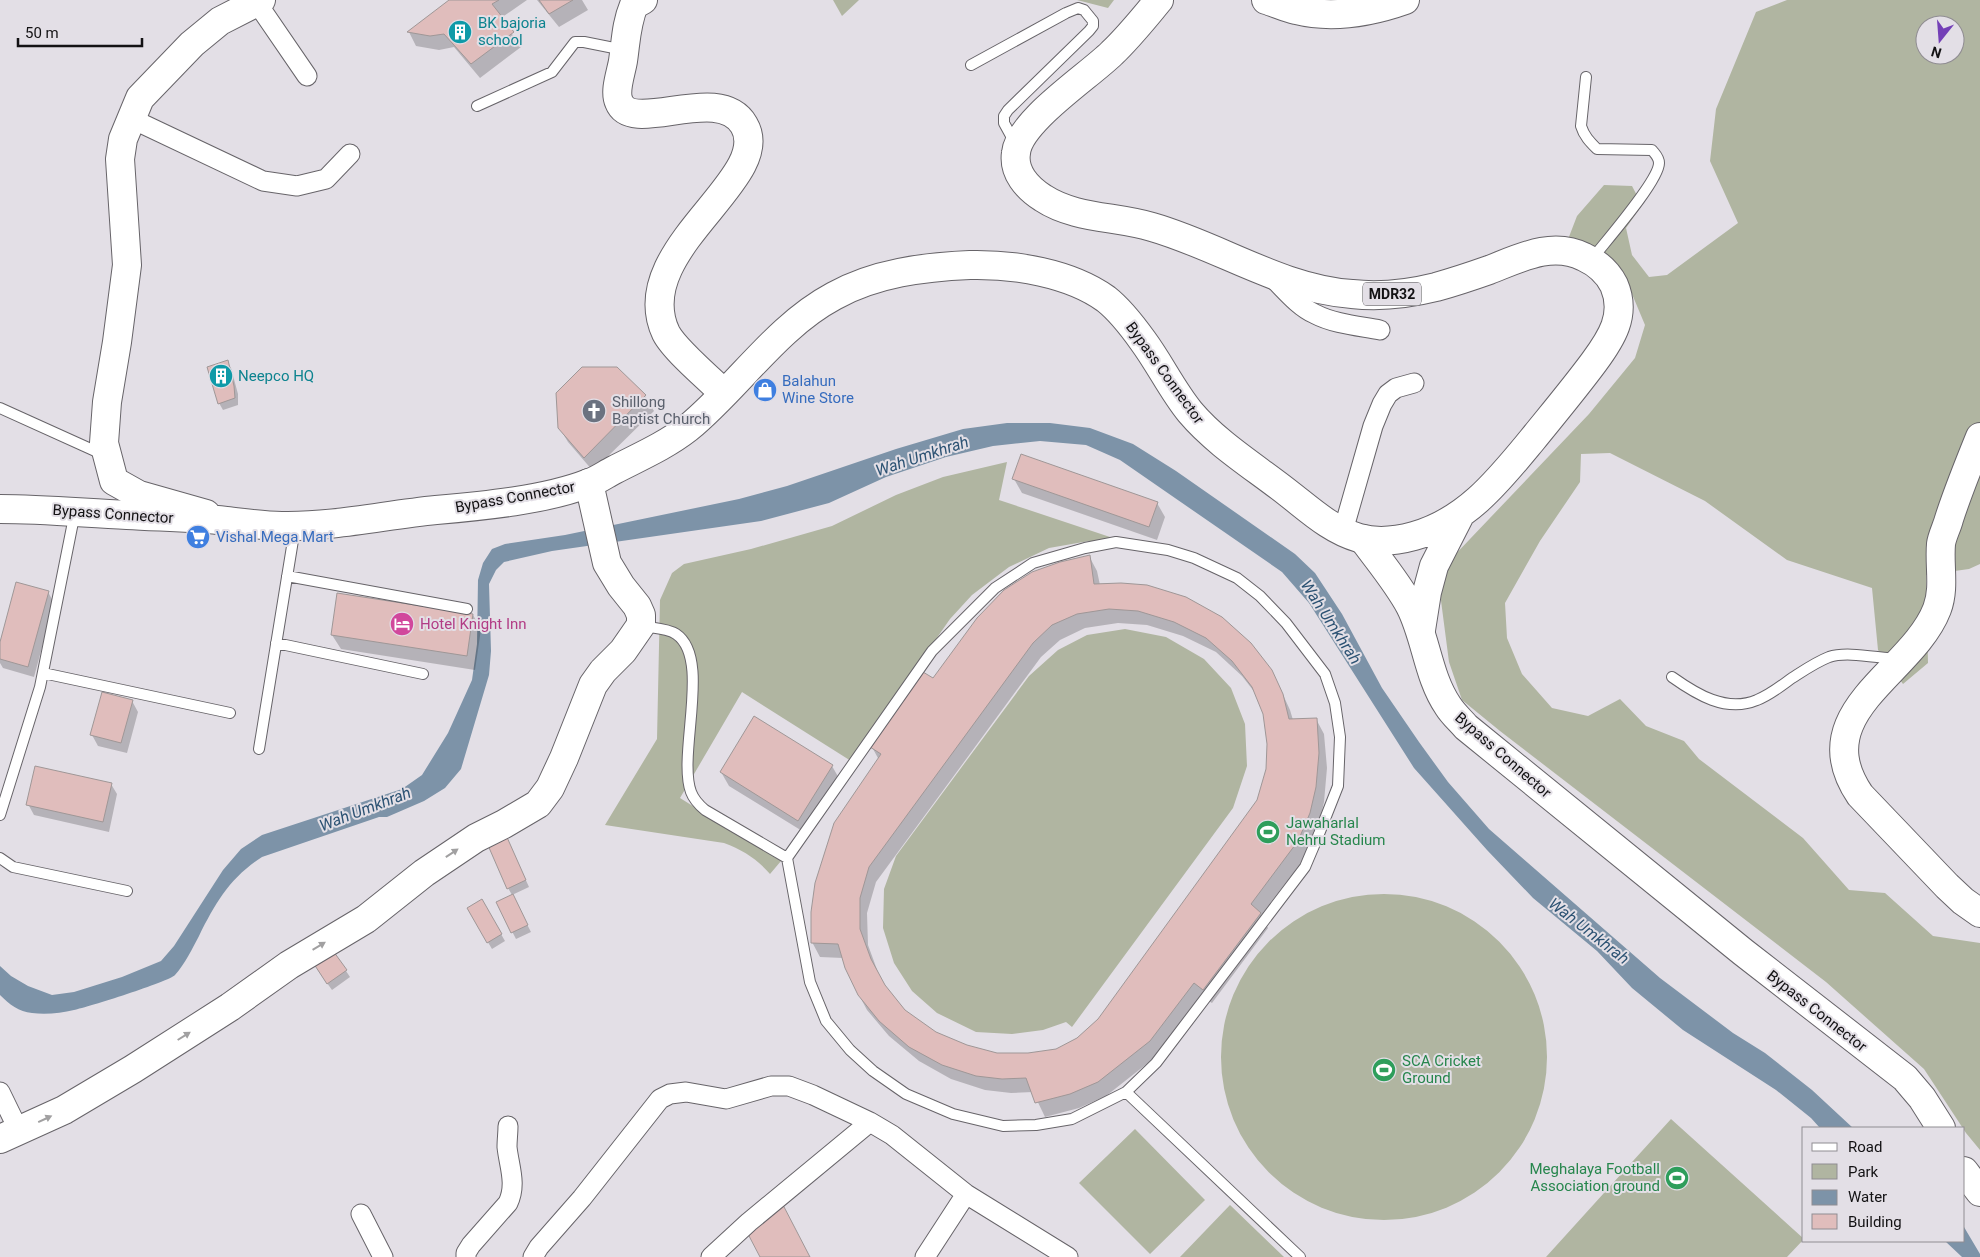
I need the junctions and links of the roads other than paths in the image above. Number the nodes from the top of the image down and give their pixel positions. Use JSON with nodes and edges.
{"nodes":[{"id":1,"x":643,"y":0,"type":"edge"},
{"id":2,"x":1159,"y":0,"type":"edge"},
{"id":3,"x":1266,"y":0,"type":"edge"},
{"id":4,"x":1405,"y":0,"type":"edge"},
{"id":5,"x":259,"y":1,"type":"edge"},
{"id":6,"x":625,"y":50,"type":"junction"},
{"id":7,"x":971,"y":65,"type":"dead end"},
{"id":8,"x":307,"y":76,"type":"dead end"},
{"id":9,"x":1586,"y":77,"type":"dead end"},
{"id":10,"x":477,"y":106,"type":"dead end"},
{"id":11,"x":130,"y":118,"type":"junction"},
{"id":12,"x":1016,"y":146,"type":"junction"},
{"id":13,"x":350,"y":154,"type":"dead end"},
{"id":14,"x":1591,"y":260,"type":"junction"},
{"id":15,"x":1267,"y":272,"type":"junction"},
{"id":16,"x":1380,"y":330,"type":"dead end"},
{"id":17,"x":1414,"y":383,"type":"dead end"},
{"id":18,"x":724,"y":393,"type":"junction"},
{"id":19,"x":0,"y":408,"type":"edge"},
{"id":20,"x":1980,"y":437,"type":"edge"},
{"id":21,"x":107,"y":456,"type":"junction"},
{"id":22,"x":589,"y":483,"type":"junction"},
{"id":23,"x":0,"y":509,"type":"edge"},
{"id":24,"x":75,"y":511,"type":"junction"},
{"id":25,"x":1458,"y":517,"type":"junction"},
{"id":26,"x":226,"y":521,"type":"junction"},
{"id":27,"x":295,"y":526,"type":"junction"},
{"id":28,"x":1353,"y":535,"type":"junction"},
{"id":29,"x":287,"y":576,"type":"junction"},
{"id":30,"x":467,"y":609,"type":"dead end"},
{"id":31,"x":641,"y":625,"type":"junction"},
{"id":32,"x":1421,"y":630,"type":"junction"},
{"id":33,"x":276,"y":643,"type":"junction"},
{"id":34,"x":1900,"y":660,"type":"junction"},
{"id":35,"x":43,"y":674,"type":"junction"},
{"id":36,"x":424,"y":674,"type":"dead end"},
{"id":37,"x":1672,"y":677,"type":"dead end"},
{"id":38,"x":230,"y":713,"type":"dead end"},
{"id":39,"x":259,"y":749,"type":"dead end"},
{"id":40,"x":0,"y":814,"type":"edge"},
{"id":41,"x":0,"y":858,"type":"edge"},
{"id":42,"x":787,"y":858,"type":"junction"},
{"id":43,"x":127,"y":891,"type":"dead end"},
{"id":44,"x":1980,"y":913,"type":"edge"},
{"id":45,"x":0,"y":1092,"type":"edge"},
{"id":46,"x":1126,"y":1092,"type":"junction"},
{"id":47,"x":870,"y":1122,"type":"junction"},
{"id":48,"x":508,"y":1126,"type":"dead end"},
{"id":49,"x":1940,"y":1127,"type":"edge"},
{"id":50,"x":9,"y":1135,"type":"edge"},
{"id":51,"x":1965,"y":1172,"type":"edge"},
{"id":52,"x":1980,"y":1192,"type":"edge"},
{"id":53,"x":966,"y":1194,"type":"junction"},
{"id":54,"x":361,"y":1214,"type":"dead end"},
{"id":55,"x":382,"y":1257,"type":"edge"},
{"id":56,"x":466,"y":1257,"type":"edge"},
{"id":57,"x":533,"y":1257,"type":"edge"},
{"id":58,"x":711,"y":1257,"type":"edge"},
{"id":59,"x":925,"y":1257,"type":"edge"},
{"id":60,"x":1068,"y":1257,"type":"edge"},
{"id":61,"x":1300,"y":1257,"type":"edge"}],
"edges":[{"from":1,"to":6,"type":"street"},
{"from":2,"to":12,"type":"street"},
{"from":3,"to":4,"type":"street"},
{"from":5,"to":8,"type":"street"},
{"from":5,"to":11,"type":"street"},
{"from":6,"to":10,"type":"lane"},
{"from":6,"to":18,"type":"street"},
{"from":7,"to":12,"type":"lane"},
{"from":9,"to":14,"type":"lane"},
{"from":11,"to":13,"type":"street"},
{"from":11,"to":21,"type":"street"},
{"from":12,"to":15,"type":"street","number":"MDR32"},
{"from":14,"to":15,"type":"street","number":"MDR32"},
{"from":14,"to":25,"type":"street","number":"MDR32"},
{"from":15,"to":16,"type":"street"},
{"from":17,"to":28,"type":"street"},
{"from":18,"to":22,"type":"street","name":"Bypass Connector","number":"MDR32"},
{"from":18,"to":28,"type":"street","name":"Bypass Connector","number":"MDR32"},
{"from":19,"to":21,"type":"lane"},
{"from":20,"to":34,"type":"street"},
{"from":21,"to":26,"type":"street"},
{"from":22,"to":27,"type":"street","name":"Bypass Connector","number":"MDR32"},
{"from":22,"to":31,"type":"street"},
{"from":23,"to":24,"type":"street","name":"Bypass Connector","number":"MDR32"},
{"from":24,"to":26,"type":"street","name":"Bypass Connector","number":"MDR32"},
{"from":24,"to":35,"type":"lane"},
{"from":25,"to":28,"type":"street","number":"MDR32"},
{"from":25,"to":32,"type":"street"},
{"from":26,"to":27,"type":"street","name":"Bypass Connector","number":"MDR32"},
{"from":27,"to":29,"type":"lane"},
{"from":28,"to":32,"type":"street","name":"Bypass Connector"},
{"from":29,"to":30,"type":"lane"},
{"from":29,"to":33,"type":"lane"},
{"from":31,"to":42,"type":"lane"},
{"from":50,"to":31,"type":"street","one_way":true},
{"from":32,"to":49,"type":"street","name":"Bypass Connector"},
{"from":33,"to":36,"type":"lane"},
{"from":33,"to":39,"type":"lane"},
{"from":34,"to":37,"type":"lane"},
{"from":34,"to":44,"type":"street"},
{"from":35,"to":38,"type":"lane"},
{"from":35,"to":40,"type":"lane"},
{"from":41,"to":43,"type":"lane"},
{"from":42,"to":46,"type":"lane"},
{"from":42,"to":46,"type":"lane"},
{"from":45,"to":50,"type":"street"},
{"from":46,"to":61,"type":"lane"},
{"from":47,"to":53,"type":"street"},
{"from":47,"to":57,"type":"street"},
{"from":47,"to":58,"type":"street"},
{"from":48,"to":56,"type":"street"},
{"from":51,"to":52,"type":"street"},
{"from":53,"to":59,"type":"street"},
{"from":53,"to":60,"type":"street"},
{"from":54,"to":55,"type":"street"}]}
